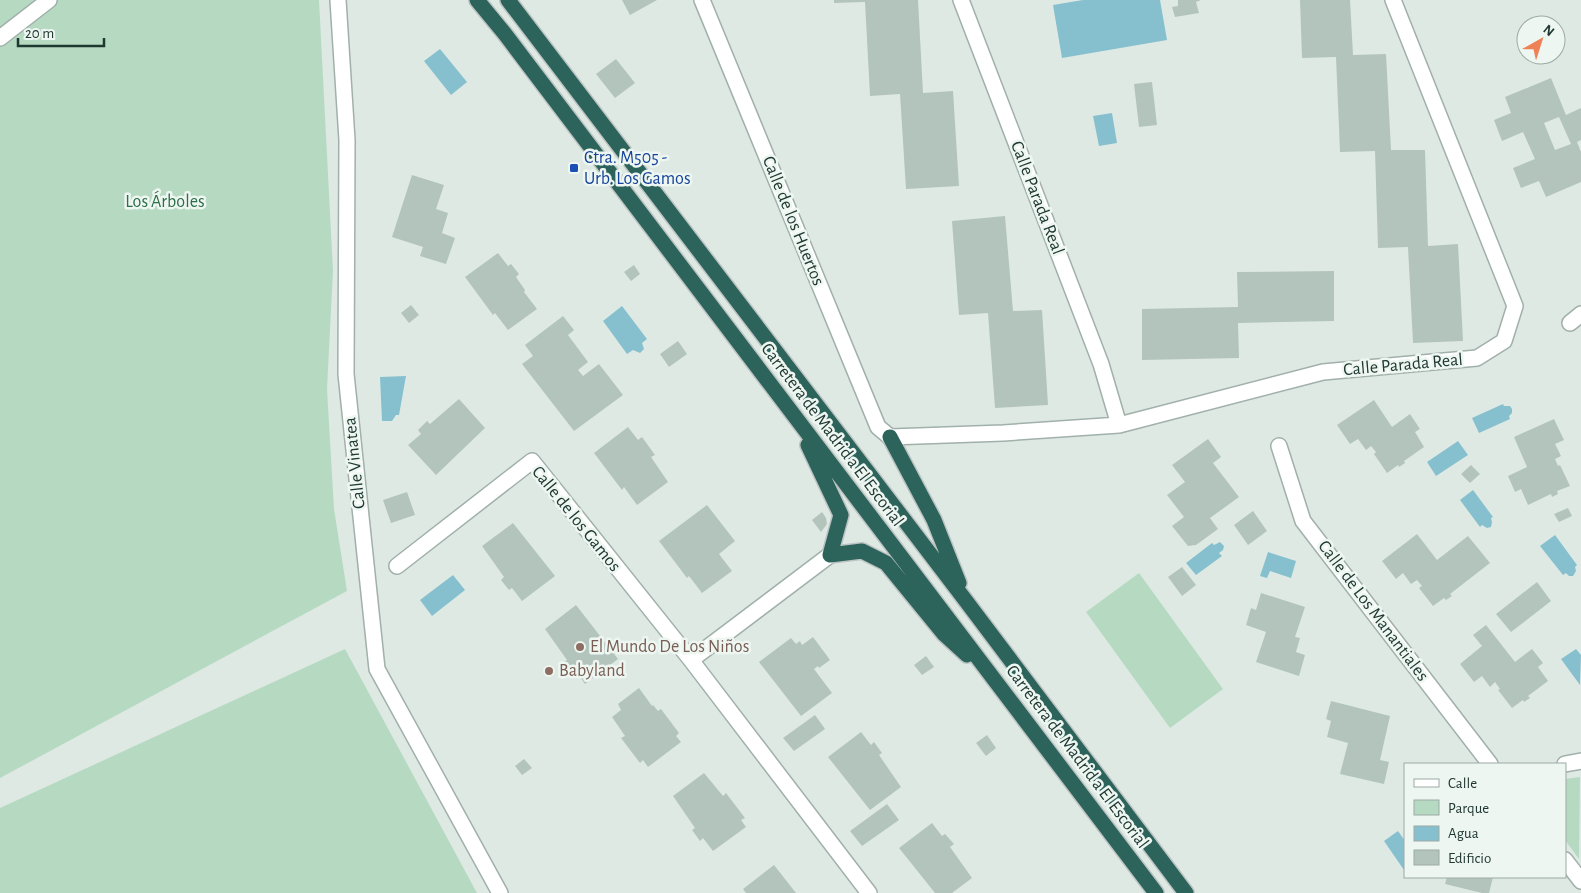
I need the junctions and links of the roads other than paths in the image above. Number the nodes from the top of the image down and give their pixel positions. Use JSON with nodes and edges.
{"nodes":[{"id":1,"x":49,"y":0,"type":"edge"},
{"id":2,"x":338,"y":0,"type":"edge"},
{"id":3,"x":468,"y":0,"type":"edge"},
{"id":4,"x":478,"y":0,"type":"edge"},
{"id":5,"x":508,"y":0,"type":"edge"},
{"id":6,"x":702,"y":0,"type":"edge"},
{"id":7,"x":961,"y":0,"type":"edge"},
{"id":8,"x":1393,"y":0,"type":"edge"},
{"id":9,"x":505,"y":34,"type":"junction"},
{"id":10,"x":0,"y":38,"type":"edge"},
{"id":11,"x":794,"y":416,"type":"junction"},
{"id":12,"x":1119,"y":425,"type":"junction"},
{"id":13,"x":890,"y":437,"type":"junction"},
{"id":14,"x":1280,"y":446,"type":"dead end"},
{"id":15,"x":830,"y":554,"type":"junction"},
{"id":16,"x":396,"y":566,"type":"dead end"},
{"id":17,"x":966,"y":601,"type":"junction"},
{"id":18,"x":691,"y":660,"type":"junction"},
{"id":19,"x":997,"y":683,"type":"junction"},
{"id":20,"x":1581,"y":760,"type":"edge"},
{"id":21,"x":1489,"y":763,"type":"edge"},
{"id":22,"x":1566,"y":764,"type":"edge"},
{"id":23,"x":1566,"y":861,"type":"edge"},
{"id":24,"x":1581,"y":881,"type":"edge"},
{"id":25,"x":500,"y":893,"type":"edge"},
{"id":26,"x":869,"y":893,"type":"edge"},
{"id":27,"x":1156,"y":893,"type":"edge"},
{"id":28,"x":1186,"y":893,"type":"edge"}],
"edges":[{"from":1,"to":10,"type":"street"},
{"from":2,"to":25,"type":"street","name":"Calle Vinatea"},
{"from":3,"to":9,"type":"street"},
{"from":4,"to":9,"type":"highway","name":"Carretera de Madrid a El Escorial"},
{"from":5,"to":17,"type":"highway","name":"Carretera de Madrid a El Escorial"},
{"from":6,"to":13,"type":"street","name":"Calle de los Huertos"},
{"from":7,"to":12,"type":"street","name":"Calle Parada Real"},
{"from":8,"to":12,"type":"street","name":"Calle Parada Real"},
{"from":9,"to":11,"type":"highway","name":"Carretera de Madrid a El Escorial"},
{"from":11,"to":15,"type":"highway"},
{"from":11,"to":19,"type":"highway","name":"Carretera de Madrid a El Escorial"},
{"from":12,"to":13,"type":"street","name":"Calle Parada Real"},
{"from":13,"to":17,"type":"highway"},
{"from":14,"to":21,"type":"street","name":"Calle de Los Manantiales"},
{"from":15,"to":18,"type":"street"},
{"from":15,"to":19,"type":"highway"},
{"from":16,"to":18,"type":"street","name":"Calle de los Gamos"},
{"from":17,"to":28,"type":"highway","name":"Carretera de Madrid a El Escorial"},
{"from":18,"to":26,"type":"street","name":"Calle de los Gamos"},
{"from":19,"to":27,"type":"highway","name":"Carretera de Madrid a El Escorial"},
{"from":20,"to":22,"type":"street"},
{"from":23,"to":24,"type":"street"}]}
